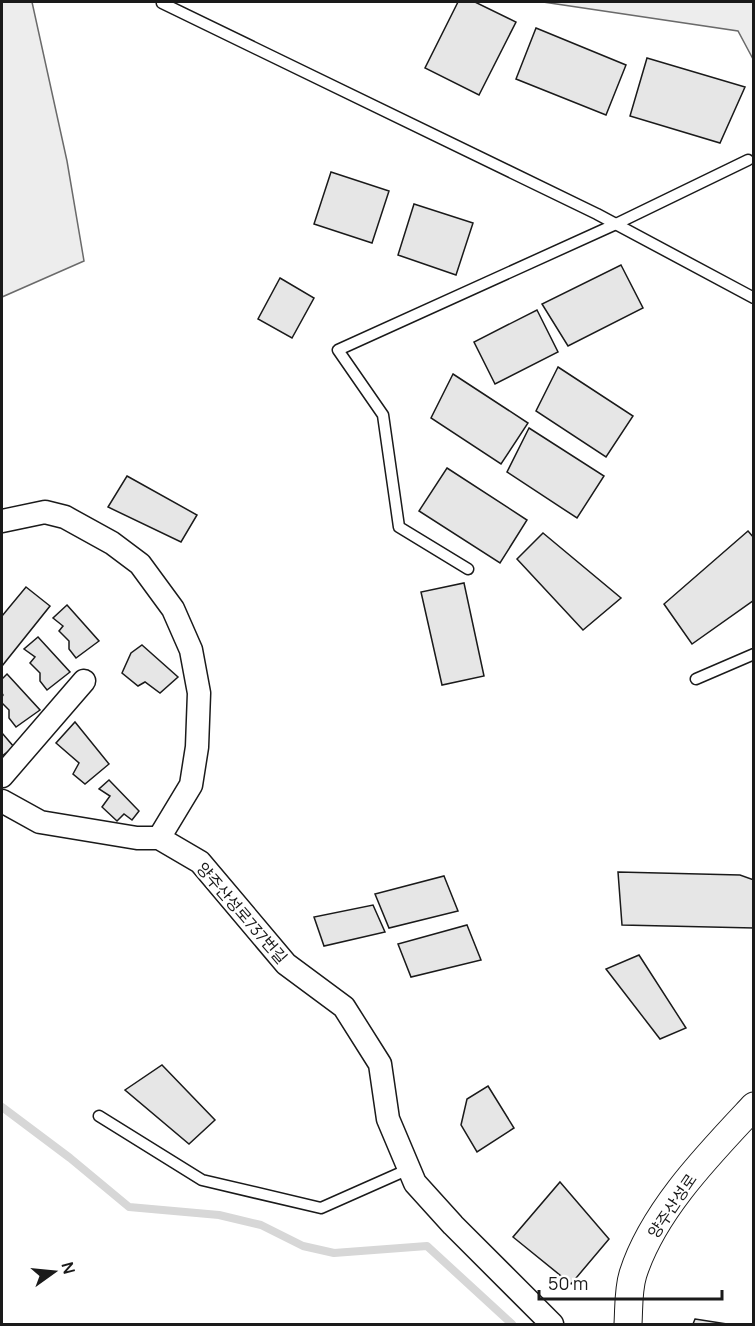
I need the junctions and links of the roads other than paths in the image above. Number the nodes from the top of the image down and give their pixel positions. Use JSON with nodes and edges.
{"nodes":[{"id":1,"x":162,"y":3,"type":"dead end"},
{"id":2,"x":748,"y":160,"type":"dead end"},
{"id":3,"x":616,"y":224,"type":"junction"},
{"id":4,"x":753,"y":298,"type":"edge"},
{"id":5,"x":2,"y":521,"type":"edge"},
{"id":6,"x":468,"y":568,"type":"dead end"},
{"id":7,"x":753,"y":654,"type":"edge"},
{"id":8,"x":696,"y":679,"type":"dead end"},
{"id":9,"x":84,"y":681,"type":"dead end"},
{"id":10,"x":2,"y":776,"type":"edge"},
{"id":11,"x":2,"y":801,"type":"edge"},
{"id":12,"x":159,"y":838,"type":"junction"},
{"id":13,"x":753,"y":1106,"type":"edge"},
{"id":14,"x":99,"y":1116,"type":"dead end"},
{"id":15,"x":410,"y":1169,"type":"junction"},
{"id":16,"x":552,"y":1324,"type":"edge"},
{"id":17,"x":628,"y":1324,"type":"edge"}],
"edges":[{"from":1,"to":3,"type":"lane"},
{"from":2,"to":3,"type":"lane"},
{"from":3,"to":4,"type":"lane"},
{"from":3,"to":6,"type":"lane"},
{"from":5,"to":12,"type":"street"},
{"from":7,"to":8,"type":"lane"},
{"from":9,"to":10,"type":"street"},
{"from":11,"to":12,"type":"street","name":"양주산성로737번길"},
{"from":12,"to":15,"type":"street","name":"양주산성로737번길"},
{"from":13,"to":17,"type":"street","name":"양주산성로"},
{"from":14,"to":15,"type":"lane"},
{"from":15,"to":16,"type":"street","name":"양주산성로737번길"}]}
